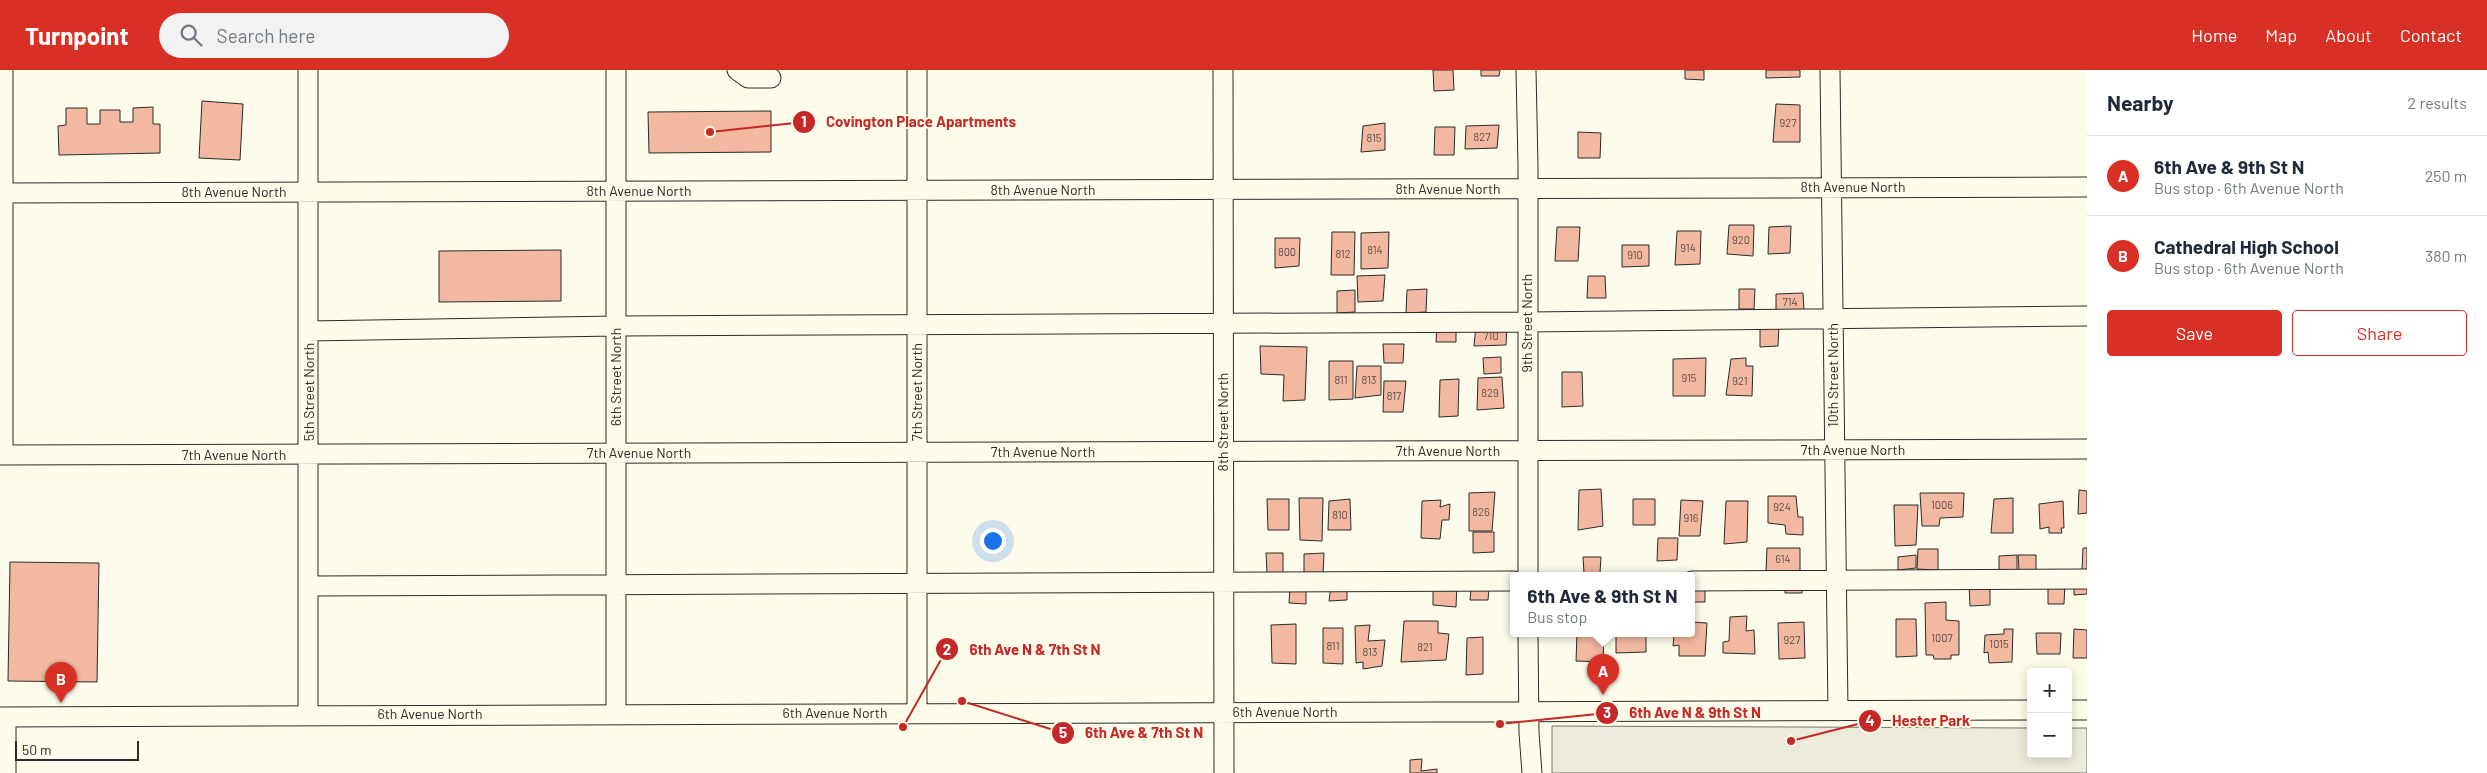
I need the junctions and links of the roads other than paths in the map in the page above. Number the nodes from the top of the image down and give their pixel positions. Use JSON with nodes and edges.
{"nodes":[{"id":1,"x":2,"y":70,"type":"edge"},
{"id":2,"x":308,"y":70,"type":"edge"},
{"id":3,"x":616,"y":70,"type":"edge"},
{"id":4,"x":738,"y":70,"type":"edge"},
{"id":5,"x":917,"y":70,"type":"edge"},
{"id":6,"x":1223,"y":70,"type":"edge"},
{"id":7,"x":1526,"y":70,"type":"edge"},
{"id":8,"x":1830,"y":70,"type":"edge"},
{"id":9,"x":771,"y":78,"type":"dead end"},
{"id":10,"x":2087,"y":187,"type":"edge"},
{"id":11,"x":1528,"y":188,"type":"junction"},
{"id":12,"x":1832,"y":188,"type":"junction"},
{"id":13,"x":1223,"y":189,"type":"junction"},
{"id":14,"x":917,"y":190,"type":"junction"},
{"id":15,"x":616,"y":191,"type":"junction"},
{"id":16,"x":309,"y":192,"type":"junction"},
{"id":17,"x":2,"y":193,"type":"edge"},
{"id":18,"x":2087,"y":316,"type":"edge"},
{"id":19,"x":1833,"y":317,"type":"junction"},
{"id":20,"x":1223,"y":322,"type":"junction"},
{"id":21,"x":1527,"y":322,"type":"junction"},
{"id":22,"x":616,"y":326,"type":"junction"},
{"id":23,"x":917,"y":326,"type":"junction"},
{"id":24,"x":308,"y":331,"type":"junction"},
{"id":25,"x":1834,"y":450,"type":"junction"},
{"id":26,"x":2087,"y":450,"type":"edge"},
{"id":27,"x":1527,"y":451,"type":"junction"},
{"id":28,"x":1224,"y":452,"type":"junction"},
{"id":29,"x":917,"y":453,"type":"junction"},
{"id":30,"x":308,"y":454,"type":"junction"},
{"id":31,"x":616,"y":454,"type":"junction"},
{"id":32,"x":2,"y":455,"type":"edge"},
{"id":33,"x":1528,"y":572,"type":"edge"},
{"id":34,"x":2087,"y":579,"type":"edge"},
{"id":35,"x":1836,"y":580,"type":"junction"},
{"id":36,"x":1695,"y":581,"type":"edge"},
{"id":37,"x":1510,"y":582,"type":"edge"},
{"id":38,"x":1223,"y":583,"type":"junction"},
{"id":39,"x":616,"y":584,"type":"junction"},
{"id":40,"x":917,"y":585,"type":"junction"},
{"id":41,"x":309,"y":586,"type":"junction"},
{"id":42,"x":1528,"y":637,"type":"edge"},
{"id":43,"x":2027,"y":710,"type":"edge"},
{"id":44,"x":2072,"y":710,"type":"edge"},
{"id":45,"x":2087,"y":710,"type":"edge"},
{"id":46,"x":1529,"y":711,"type":"junction"},
{"id":47,"x":1838,"y":711,"type":"junction"},
{"id":48,"x":1223,"y":712,"type":"junction"},
{"id":49,"x":917,"y":713,"type":"junction"},
{"id":50,"x":616,"y":714,"type":"junction"},
{"id":51,"x":308,"y":715,"type":"junction"},
{"id":52,"x":3,"y":717,"type":"edge"},
{"id":53,"x":6,"y":773,"type":"edge"},
{"id":54,"x":1224,"y":773,"type":"edge"},
{"id":55,"x":1532,"y":773,"type":"edge"}],
"edges":[{"from":1,"to":17,"type":"street"},
{"from":2,"to":16,"type":"street","name":"5th Street North"},
{"from":3,"to":15,"type":"street","name":"6th Street North"},
{"from":4,"to":9,"type":"street"},
{"from":5,"to":14,"type":"street","name":"7th Street North"},
{"from":6,"to":13,"type":"street","name":"8th Street North"},
{"from":7,"to":11,"type":"street","name":"9th Street North"},
{"from":8,"to":12,"type":"street","name":"10th Street North"},
{"from":10,"to":12,"type":"street","name":"8th Avenue North"},
{"from":11,"to":12,"type":"street","name":"8th Avenue North"},
{"from":11,"to":13,"type":"street","name":"8th Avenue North"},
{"from":11,"to":21,"type":"street","name":"9th Street North"},
{"from":12,"to":19,"type":"street","name":"10th Street North"},
{"from":13,"to":14,"type":"street","name":"8th Avenue North"},
{"from":13,"to":20,"type":"street","name":"8th Street North"},
{"from":14,"to":15,"type":"street","name":"8th Avenue North"},
{"from":14,"to":23,"type":"street","name":"7th Street North"},
{"from":15,"to":16,"type":"street","name":"8th Avenue North"},
{"from":15,"to":22,"type":"street","name":"6th Street North"},
{"from":16,"to":17,"type":"street","name":"8th Avenue North"},
{"from":16,"to":24,"type":"street","name":"5th Street North"},
{"from":17,"to":32,"type":"street"},
{"from":18,"to":19,"type":"street"},
{"from":19,"to":21,"type":"street"},
{"from":19,"to":25,"type":"street","name":"10th Street North"},
{"from":20,"to":21,"type":"street"},
{"from":20,"to":23,"type":"street"},
{"from":20,"to":28,"type":"street","name":"8th Street North"},
{"from":21,"to":27,"type":"street","name":"9th Street North"},
{"from":22,"to":23,"type":"street"},
{"from":22,"to":24,"type":"street"},
{"from":22,"to":31,"type":"street","name":"6th Street North"},
{"from":23,"to":29,"type":"street","name":"7th Street North"},
{"from":24,"to":30,"type":"street","name":"5th Street North"},
{"from":25,"to":26,"type":"street","name":"7th Avenue North"},
{"from":25,"to":27,"type":"street","name":"7th Avenue North"},
{"from":25,"to":35,"type":"street","name":"10th Street North"},
{"from":27,"to":28,"type":"street","name":"7th Avenue North"},
{"from":27,"to":33,"type":"street","name":"9th Street North"},
{"from":28,"to":29,"type":"street","name":"7th Avenue North"},
{"from":28,"to":38,"type":"street","name":"8th Street North"},
{"from":29,"to":31,"type":"street","name":"7th Avenue North"},
{"from":29,"to":40,"type":"street","name":"7th Street North"},
{"from":30,"to":31,"type":"street","name":"7th Avenue North"},
{"from":30,"to":32,"type":"street","name":"7th Avenue North"},
{"from":30,"to":41,"type":"street","name":"5th Street North"},
{"from":31,"to":39,"type":"street","name":"6th Street North"},
{"from":34,"to":35,"type":"street"},
{"from":35,"to":36,"type":"street"},
{"from":35,"to":47,"type":"street","name":"10th Street North"},
{"from":37,"to":38,"type":"street"},
{"from":38,"to":40,"type":"street"},
{"from":38,"to":48,"type":"street","name":"8th Street North"},
{"from":39,"to":40,"type":"street"},
{"from":39,"to":41,"type":"street"},
{"from":39,"to":50,"type":"street","name":"6th Street North"},
{"from":40,"to":49,"type":"street","name":"7th Street North"},
{"from":41,"to":51,"type":"street","name":"5th Street North"},
{"from":42,"to":46,"type":"street"},
{"from":43,"to":47,"type":"street","name":"6th Avenue North"},
{"from":44,"to":45,"type":"street"},
{"from":46,"to":47,"type":"street","name":"6th Avenue North"},
{"from":46,"to":48,"type":"street","name":"6th Avenue North"},
{"from":46,"to":55,"type":"street"},
{"from":48,"to":49,"type":"street","name":"6th Avenue North"},
{"from":48,"to":54,"type":"street","name":"8th Street North"},
{"from":49,"to":50,"type":"street","name":"6th Avenue North"},
{"from":50,"to":51,"type":"street","name":"6th Avenue North"},
{"from":51,"to":52,"type":"street","name":"6th Avenue North"},
{"from":52,"to":53,"type":"street"}]}
